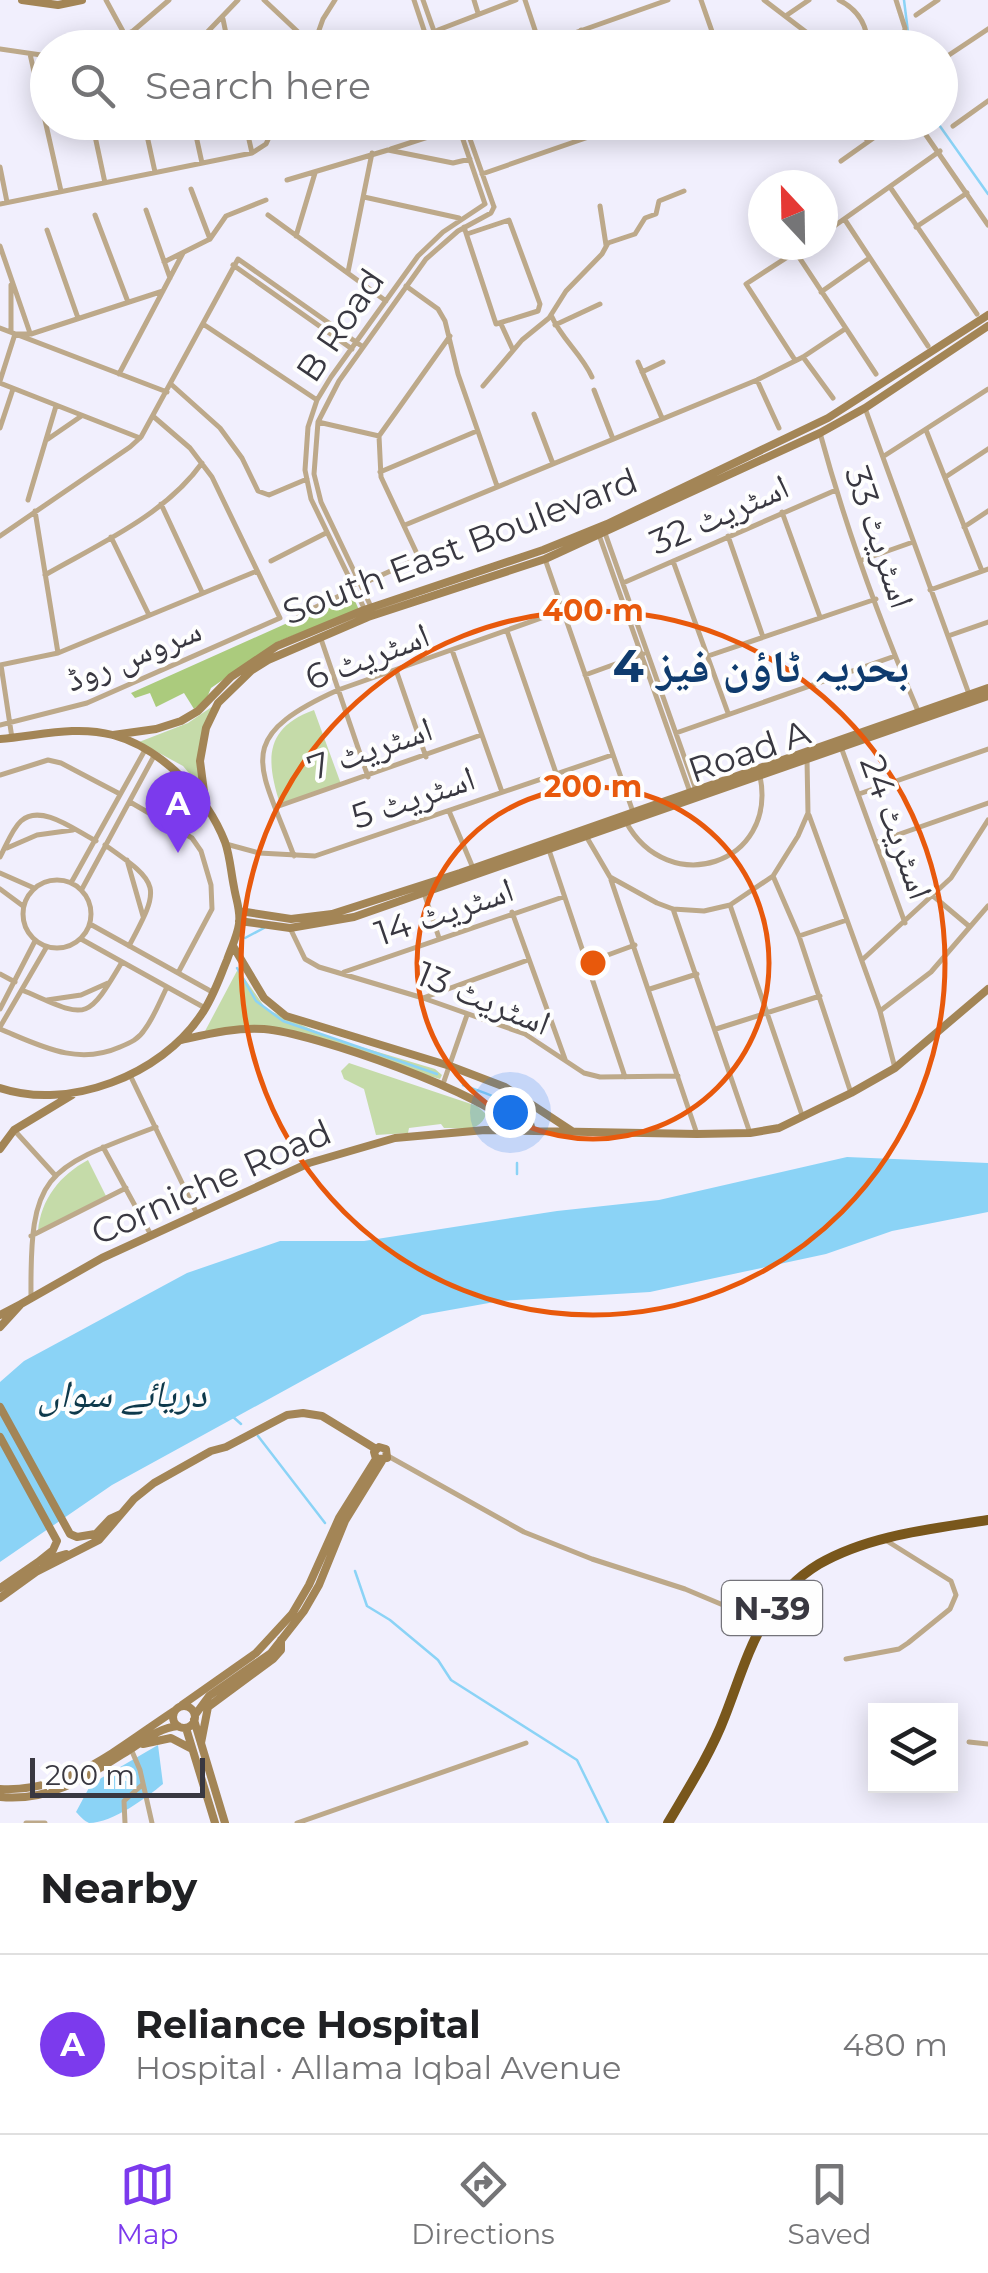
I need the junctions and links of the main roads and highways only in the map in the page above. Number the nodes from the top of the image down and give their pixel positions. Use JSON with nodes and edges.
{"nodes":[{"id":1,"x":988,"y":1520,"type":"edge"},
{"id":2,"x":668,"y":1823,"type":"edge"}],
"edges":[{"from":1,"to":2,"type":"highway","number":"N-39"}]}
